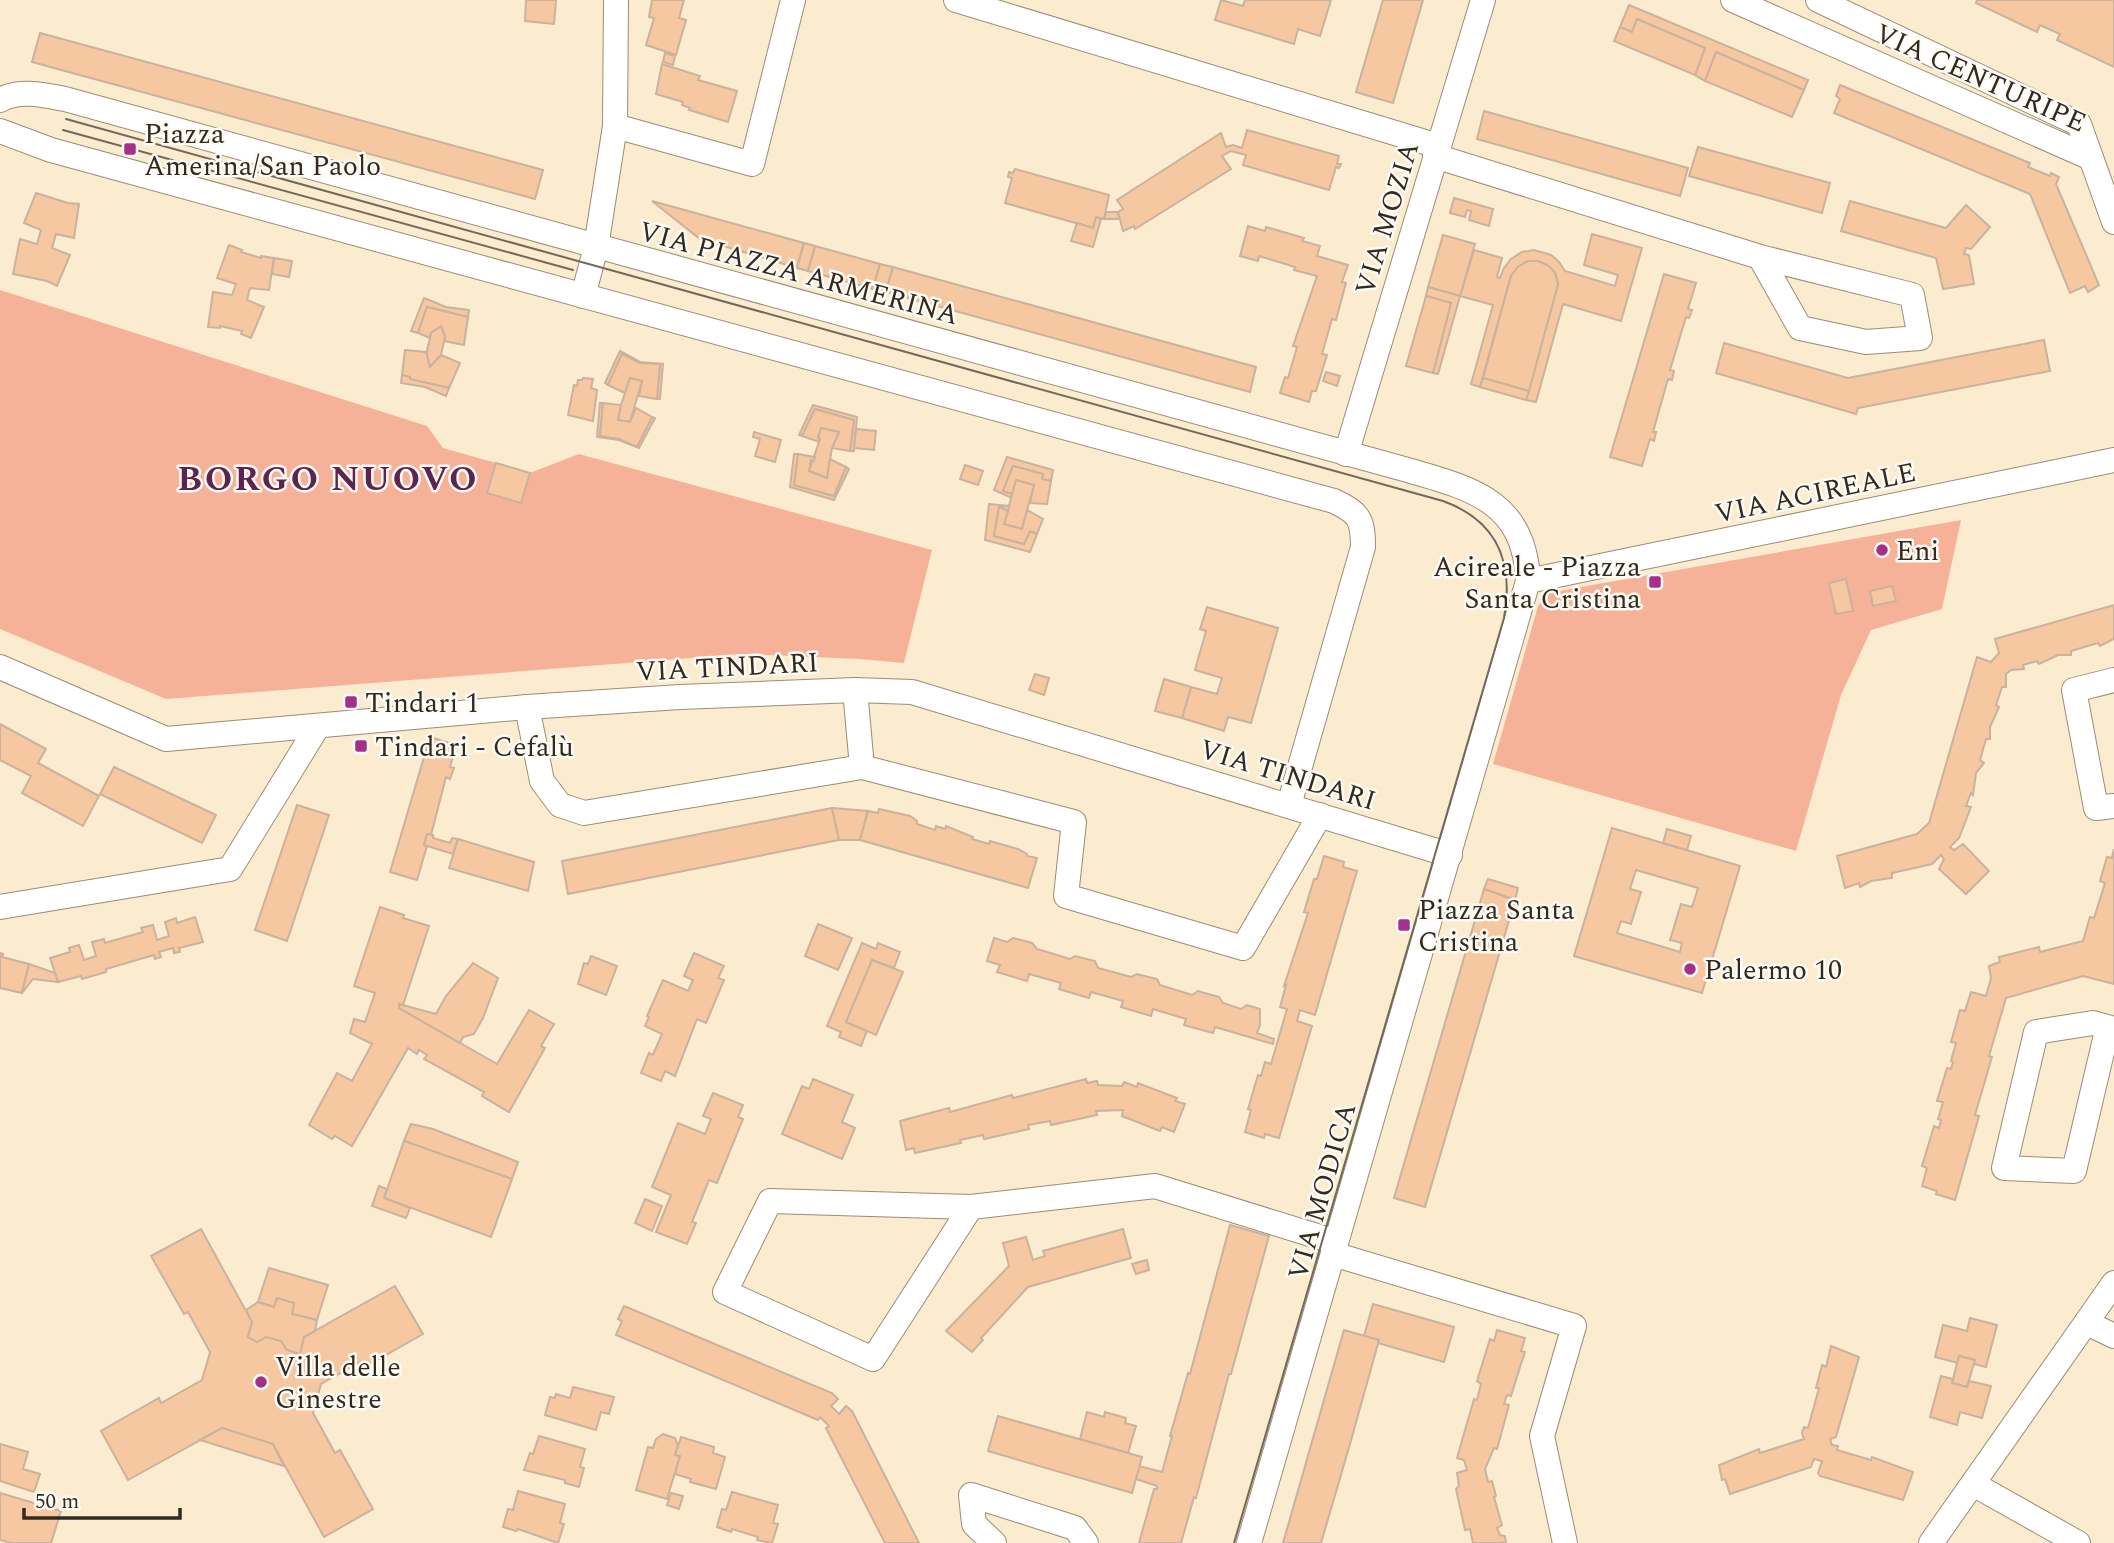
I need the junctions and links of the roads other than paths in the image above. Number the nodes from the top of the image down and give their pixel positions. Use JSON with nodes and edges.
{"nodes":[{"id":1,"x":617,"y":0,"type":"edge"},
{"id":2,"x":793,"y":0,"type":"edge"},
{"id":3,"x":956,"y":0,"type":"edge"},
{"id":4,"x":1483,"y":0,"type":"edge"},
{"id":5,"x":1733,"y":0,"type":"edge"},
{"id":6,"x":1818,"y":0,"type":"edge"},
{"id":7,"x":0,"y":100,"type":"edge"},
{"id":8,"x":615,"y":125,"type":"junction"},
{"id":9,"x":3,"y":140,"type":"edge"},
{"id":10,"x":1437,"y":151,"type":"junction"},
{"id":11,"x":2091,"y":158,"type":"junction"},
{"id":12,"x":2114,"y":222,"type":"edge"},
{"id":13,"x":596,"y":247,"type":"junction"},
{"id":14,"x":1760,"y":257,"type":"junction"},
{"id":15,"x":583,"y":296,"type":"junction"},
{"id":16,"x":1346,"y":454,"type":"junction"},
{"id":17,"x":2114,"y":460,"type":"edge"},
{"id":18,"x":1528,"y":581,"type":"junction"},
{"id":19,"x":0,"y":667,"type":"edge"},
{"id":20,"x":2114,"y":680,"type":"edge"},
{"id":21,"x":855,"y":690,"type":"junction"},
{"id":22,"x":527,"y":707,"type":"junction"},
{"id":23,"x":318,"y":726,"type":"junction"},
{"id":24,"x":862,"y":767,"type":"junction"},
{"id":25,"x":1289,"y":805,"type":"junction"},
{"id":26,"x":2114,"y":806,"type":"edge"},
{"id":27,"x":1320,"y":815,"type":"junction"},
{"id":28,"x":1450,"y":855,"type":"junction"},
{"id":29,"x":0,"y":907,"type":"edge"},
{"id":30,"x":2110,"y":1032,"type":"edge"},
{"id":31,"x":971,"y":1207,"type":"junction"},
{"id":32,"x":1334,"y":1248,"type":"junction"},
{"id":33,"x":2114,"y":1283,"type":"edge"},
{"id":34,"x":2087,"y":1323,"type":"junction"},
{"id":35,"x":2114,"y":1336,"type":"edge"},
{"id":36,"x":1973,"y":1484,"type":"junction"},
{"id":37,"x":994,"y":1543,"type":"edge"},
{"id":38,"x":1086,"y":1543,"type":"edge"},
{"id":39,"x":1250,"y":1543,"type":"edge"},
{"id":40,"x":1565,"y":1543,"type":"edge"},
{"id":41,"x":1931,"y":1543,"type":"edge"},
{"id":42,"x":2078,"y":1543,"type":"edge"}],
"edges":[{"from":1,"to":8,"type":"street"},
{"from":2,"to":8,"type":"street"},
{"from":3,"to":10,"type":"street"},
{"from":4,"to":10,"type":"street","name":"VIA MOZIA"},
{"from":5,"to":11,"type":"street","name":"VIA CENTURIPE"},
{"from":6,"to":11,"type":"street"},
{"from":7,"to":13,"type":"street","name":"VIA PIAZZA ARMERINA"},
{"from":8,"to":13,"type":"street"},
{"from":9,"to":15,"type":"street"},
{"from":10,"to":14,"type":"street"},
{"from":10,"to":16,"type":"street","name":"VIA MOZIA"},
{"from":11,"to":12,"type":"street"},
{"from":13,"to":15,"type":"street"},
{"from":13,"to":16,"type":"street","name":"VIA PIAZZA ARMERINA"},
{"from":14,"to":14,"type":"street"},
{"from":15,"to":25,"type":"street"},
{"from":16,"to":18,"type":"street","name":"VIA PIAZZA ARMERINA"},
{"from":17,"to":18,"type":"street","name":"VIA ACIREALE"},
{"from":18,"to":28,"type":"street"},
{"from":19,"to":23,"type":"street","name":"VIA TINDARI"},
{"from":20,"to":26,"type":"street"},
{"from":21,"to":22,"type":"street","name":"VIA TINDARI"},
{"from":21,"to":24,"type":"street"},
{"from":21,"to":25,"type":"street","name":"VIA TINDARI"},
{"from":22,"to":23,"type":"street","name":"VIA TINDARI"},
{"from":22,"to":24,"type":"street"},
{"from":23,"to":29,"type":"street"},
{"from":24,"to":27,"type":"street"},
{"from":25,"to":27,"type":"street","name":"VIA TINDARI"},
{"from":27,"to":28,"type":"street","name":"VIA TINDARI"},
{"from":28,"to":32,"type":"street","name":"VIA MODICA"},
{"from":30,"to":30,"type":"street"},
{"from":31,"to":31,"type":"street"},
{"from":31,"to":32,"type":"street"},
{"from":32,"to":39,"type":"street","name":"VIA MODICA"},
{"from":32,"to":40,"type":"street"},
{"from":33,"to":34,"type":"street"},
{"from":34,"to":35,"type":"street"},
{"from":34,"to":36,"type":"street"},
{"from":36,"to":41,"type":"street"},
{"from":36,"to":42,"type":"street"},
{"from":37,"to":38,"type":"street"}]}
